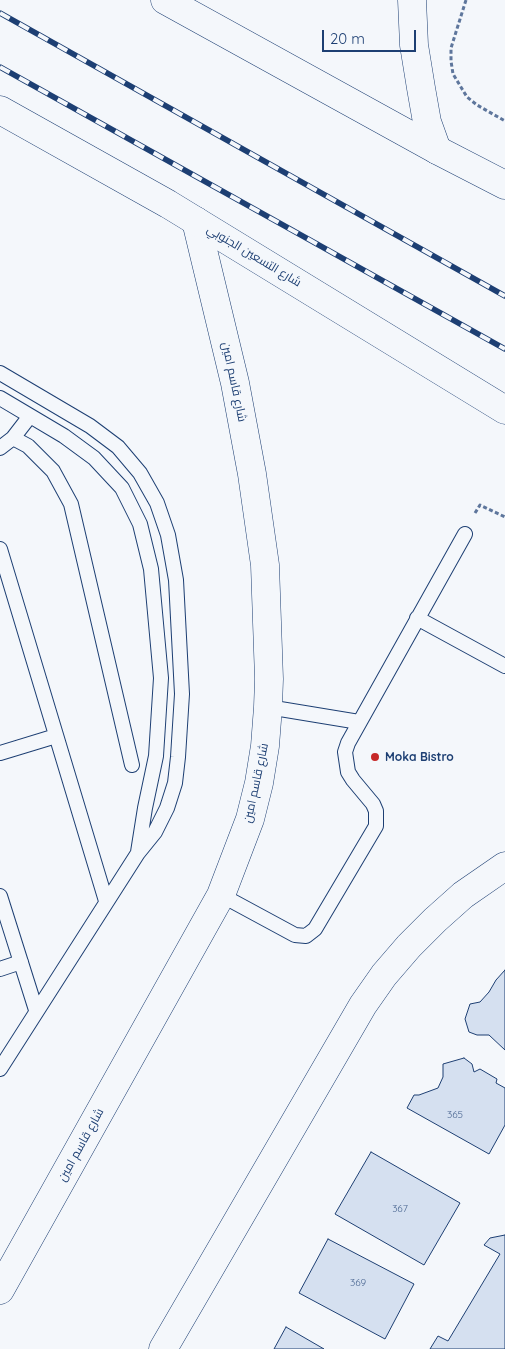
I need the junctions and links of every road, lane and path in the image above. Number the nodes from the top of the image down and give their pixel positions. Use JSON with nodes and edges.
{"nodes":[{"id":1,"x":165,"y":0,"type":"edge"},
{"id":2,"x":412,"y":0,"type":"edge"},
{"id":3,"x":466,"y":0,"type":"edge"},
{"id":4,"x":0,"y":110,"type":"edge"},
{"id":5,"x":505,"y":121,"type":"edge"},
{"id":6,"x":436,"y":150,"type":"junction"},
{"id":7,"x":505,"y":185,"type":"edge"},
{"id":8,"x":196,"y":221,"type":"junction"},
{"id":9,"x":0,"y":373,"type":"edge"},
{"id":10,"x":0,"y":398,"type":"edge"},
{"id":11,"x":505,"y":410,"type":"edge"},
{"id":12,"x":30,"y":416,"type":"junction"},
{"id":13,"x":13,"y":438,"type":"junction"},
{"id":14,"x":0,"y":448,"type":"edge"},
{"id":15,"x":465,"y":534,"type":"dead end"},
{"id":16,"x":0,"y":549,"type":"edge"},
{"id":17,"x":417,"y":618,"type":"junction"},
{"id":18,"x":505,"y":666,"type":"edge"},
{"id":19,"x":268,"y":707,"type":"junction"},
{"id":20,"x":360,"y":722,"type":"junction"},
{"id":21,"x":56,"y":736,"type":"junction"},
{"id":22,"x":0,"y":752,"type":"edge"},
{"id":23,"x":132,"y":765,"type":"dead end"},
{"id":24,"x":138,"y":853,"type":"junction"},
{"id":25,"x":505,"y":866,"type":"edge"},
{"id":26,"x":221,"y":895,"type":"junction"},
{"id":27,"x":0,"y":896,"type":"edge"},
{"id":28,"x":106,"y":901,"type":"junction"},
{"id":29,"x":21,"y":962,"type":"junction"},
{"id":30,"x":0,"y":969,"type":"edge"},
{"id":31,"x":36,"y":1010,"type":"junction"},
{"id":32,"x":0,"y":1069,"type":"edge"},
{"id":33,"x":0,"y":1290,"type":"edge"},
{"id":34,"x":162,"y":1349,"type":"edge"}],
"edges":[{"from":1,"to":6,"type":"main road"},
{"from":2,"to":6,"type":"main road"},
{"from":3,"to":5,"type":"path"},
{"from":4,"to":8,"type":"main road","name":"شارع التسعين الجنوبي"},
{"from":6,"to":7,"type":"main road"},
{"from":8,"to":11,"type":"main road","name":"شارع التسعين الجنوبي"},
{"from":8,"to":19,"type":"main road","name":"شارع قاسم امين"},
{"from":9,"to":24,"type":"lane"},
{"from":10,"to":12,"type":"lane"},
{"from":12,"to":13,"type":"lane"},
{"from":12,"to":24,"type":"lane"},
{"from":13,"to":14,"type":"lane"},
{"from":13,"to":23,"type":"lane"},
{"from":15,"to":17,"type":"lane"},
{"from":16,"to":21,"type":"lane"},
{"from":17,"to":18,"type":"lane"},
{"from":17,"to":20,"type":"lane"},
{"from":19,"to":20,"type":"lane"},
{"from":19,"to":26,"type":"main road","name":"شارع قاسم امين"},
{"from":20,"to":26,"type":"lane"},
{"from":21,"to":22,"type":"lane"},
{"from":21,"to":28,"type":"lane"},
{"from":24,"to":28,"type":"lane"},
{"from":25,"to":34,"type":"main road"},
{"from":26,"to":33,"type":"main road","name":"شارع قاسم امين"},
{"from":27,"to":29,"type":"lane"},
{"from":28,"to":31,"type":"lane"},
{"from":29,"to":30,"type":"lane"},
{"from":29,"to":31,"type":"lane"},
{"from":31,"to":32,"type":"lane"}]}
